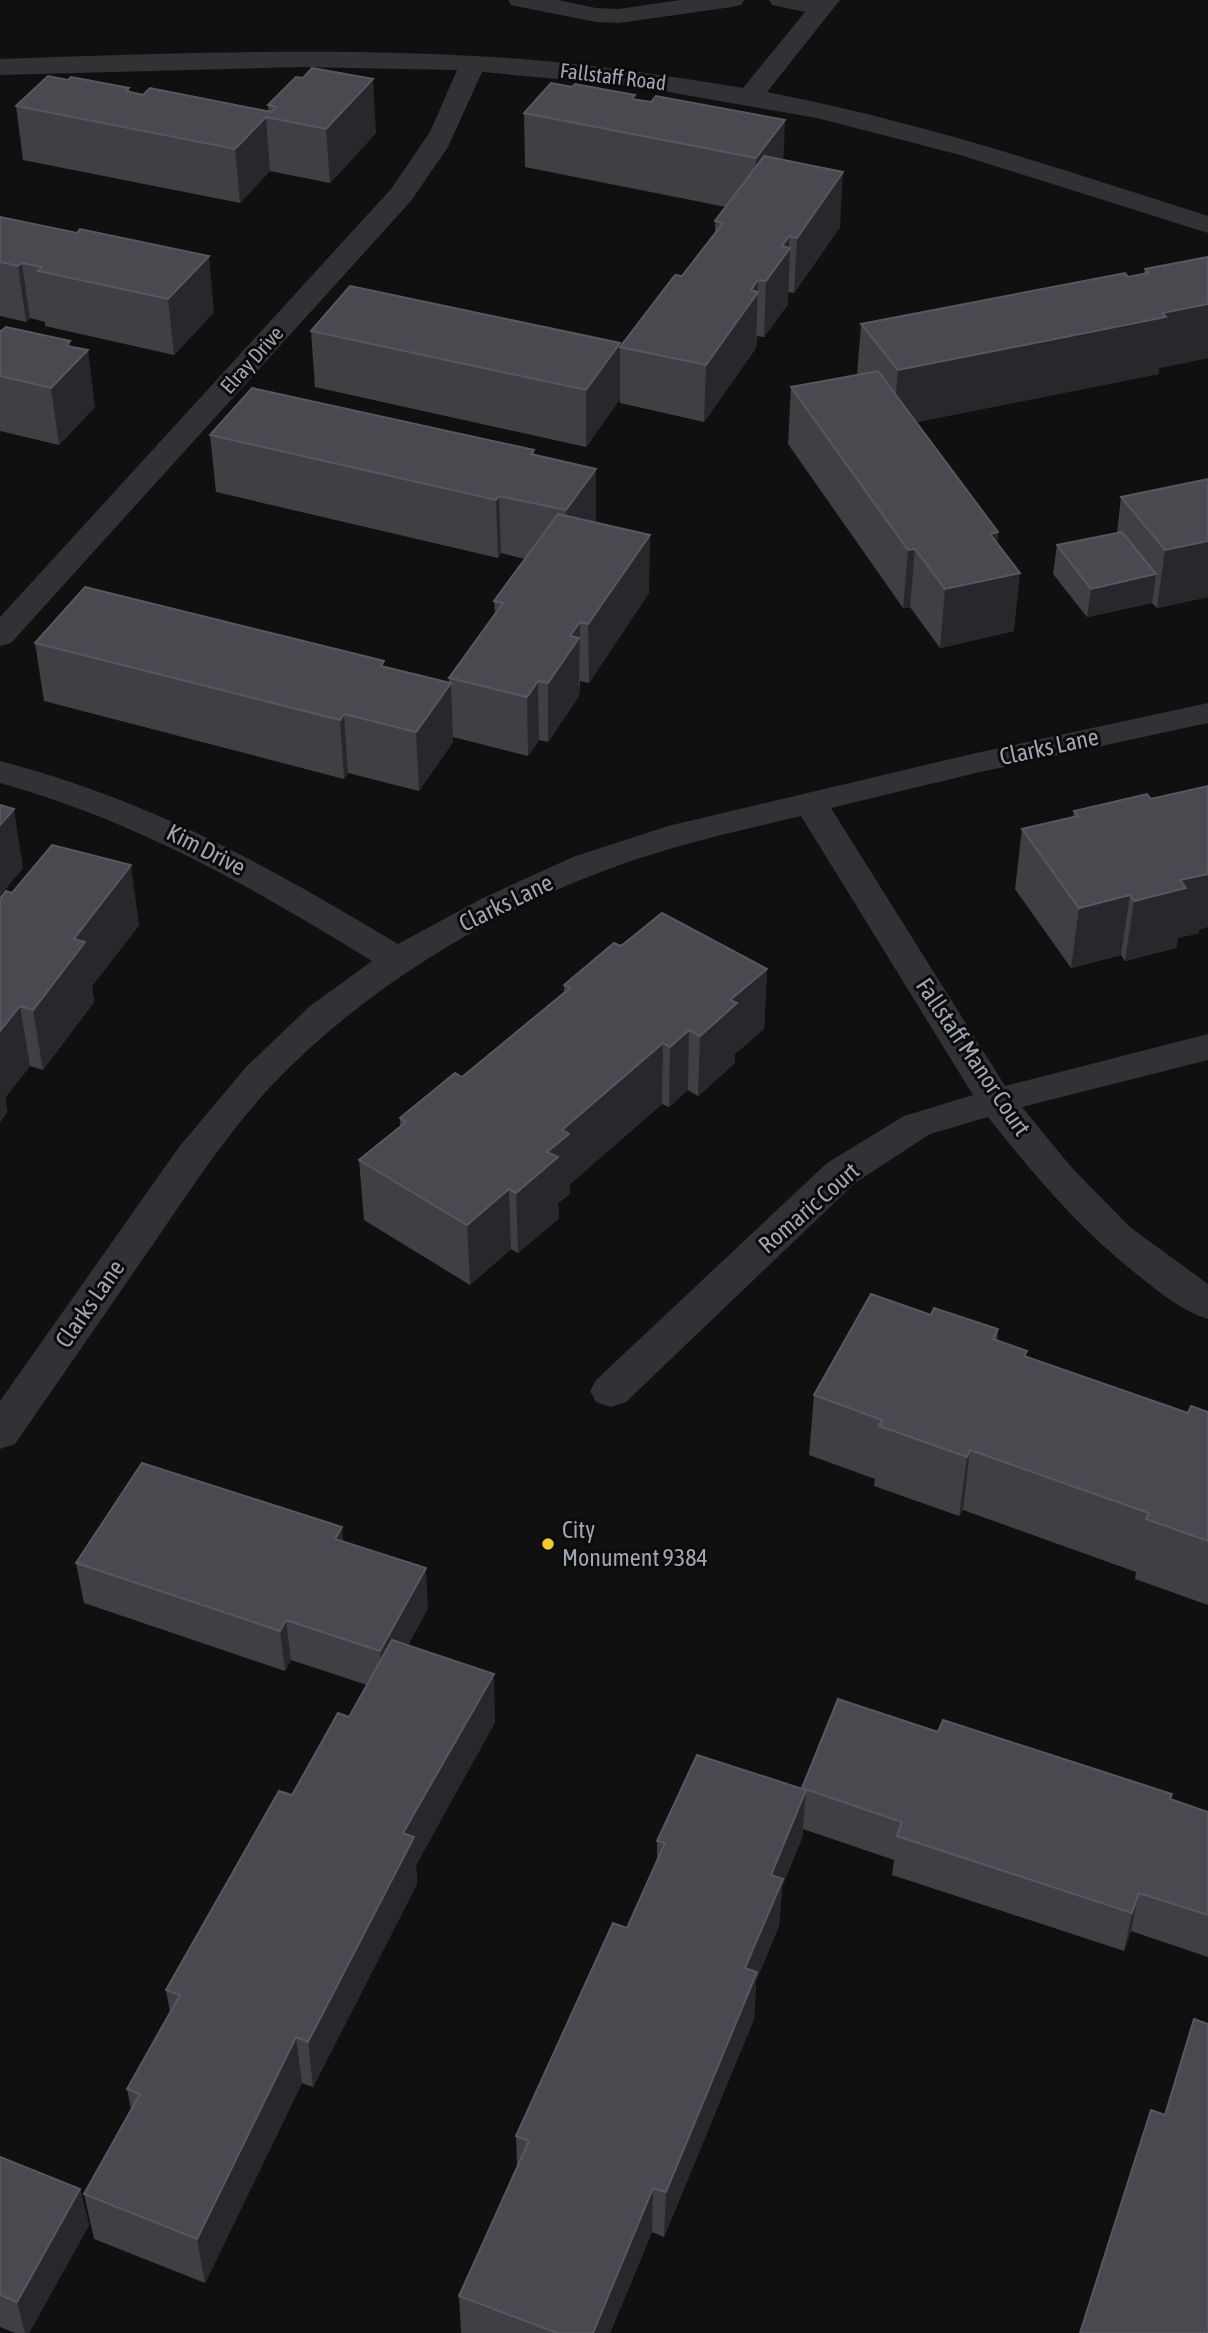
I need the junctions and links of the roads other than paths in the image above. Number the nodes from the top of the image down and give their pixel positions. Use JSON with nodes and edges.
{"nodes":[{"id":1,"x":520,"y":0,"type":"edge"},
{"id":2,"x":732,"y":0,"type":"edge"},
{"id":3,"x":781,"y":0,"type":"edge"},
{"id":4,"x":825,"y":4,"type":"edge"},
{"id":5,"x":473,"y":64,"type":"junction"},
{"id":6,"x":0,"y":67,"type":"edge"},
{"id":7,"x":749,"y":98,"type":"junction"},
{"id":8,"x":1208,"y":225,"type":"edge"},
{"id":9,"x":0,"y":636,"type":"edge"},
{"id":10,"x":1208,"y":712,"type":"edge"},
{"id":11,"x":0,"y":772,"type":"edge"},
{"id":12,"x":810,"y":802,"type":"junction"},
{"id":13,"x":397,"y":960,"type":"junction"},
{"id":14,"x":1208,"y":1047,"type":"edge"},
{"id":15,"x":996,"y":1101,"type":"junction"},
{"id":16,"x":1208,"y":1304,"type":"edge"},
{"id":17,"x":611,"y":1391,"type":"dead end"},
{"id":18,"x":3,"y":1424,"type":"edge"}],
"edges":[{"from":1,"to":2,"type":"street"},
{"from":3,"to":4,"type":"street"},
{"from":4,"to":7,"type":"street"},
{"from":5,"to":6,"type":"street","name":"Fallstaff Road"},
{"from":5,"to":7,"type":"street","name":"Fallstaff Road"},
{"from":5,"to":9,"type":"street","name":"Elray Drive"},
{"from":7,"to":8,"type":"street","name":"Fallstaff Road"},
{"from":10,"to":12,"type":"street","name":"Clarks Lane"},
{"from":11,"to":13,"type":"street","name":"Kim Drive"},
{"from":12,"to":13,"type":"street","name":"Clarks Lane"},
{"from":12,"to":15,"type":"street","name":"Fallstaff Manor Court"},
{"from":13,"to":18,"type":"street","name":"Clarks Lane"},
{"from":14,"to":15,"type":"street","name":"Romaric Court"},
{"from":15,"to":16,"type":"street","name":"Fallstaff Manor Court"},
{"from":15,"to":17,"type":"street","name":"Romaric Court"}]}
